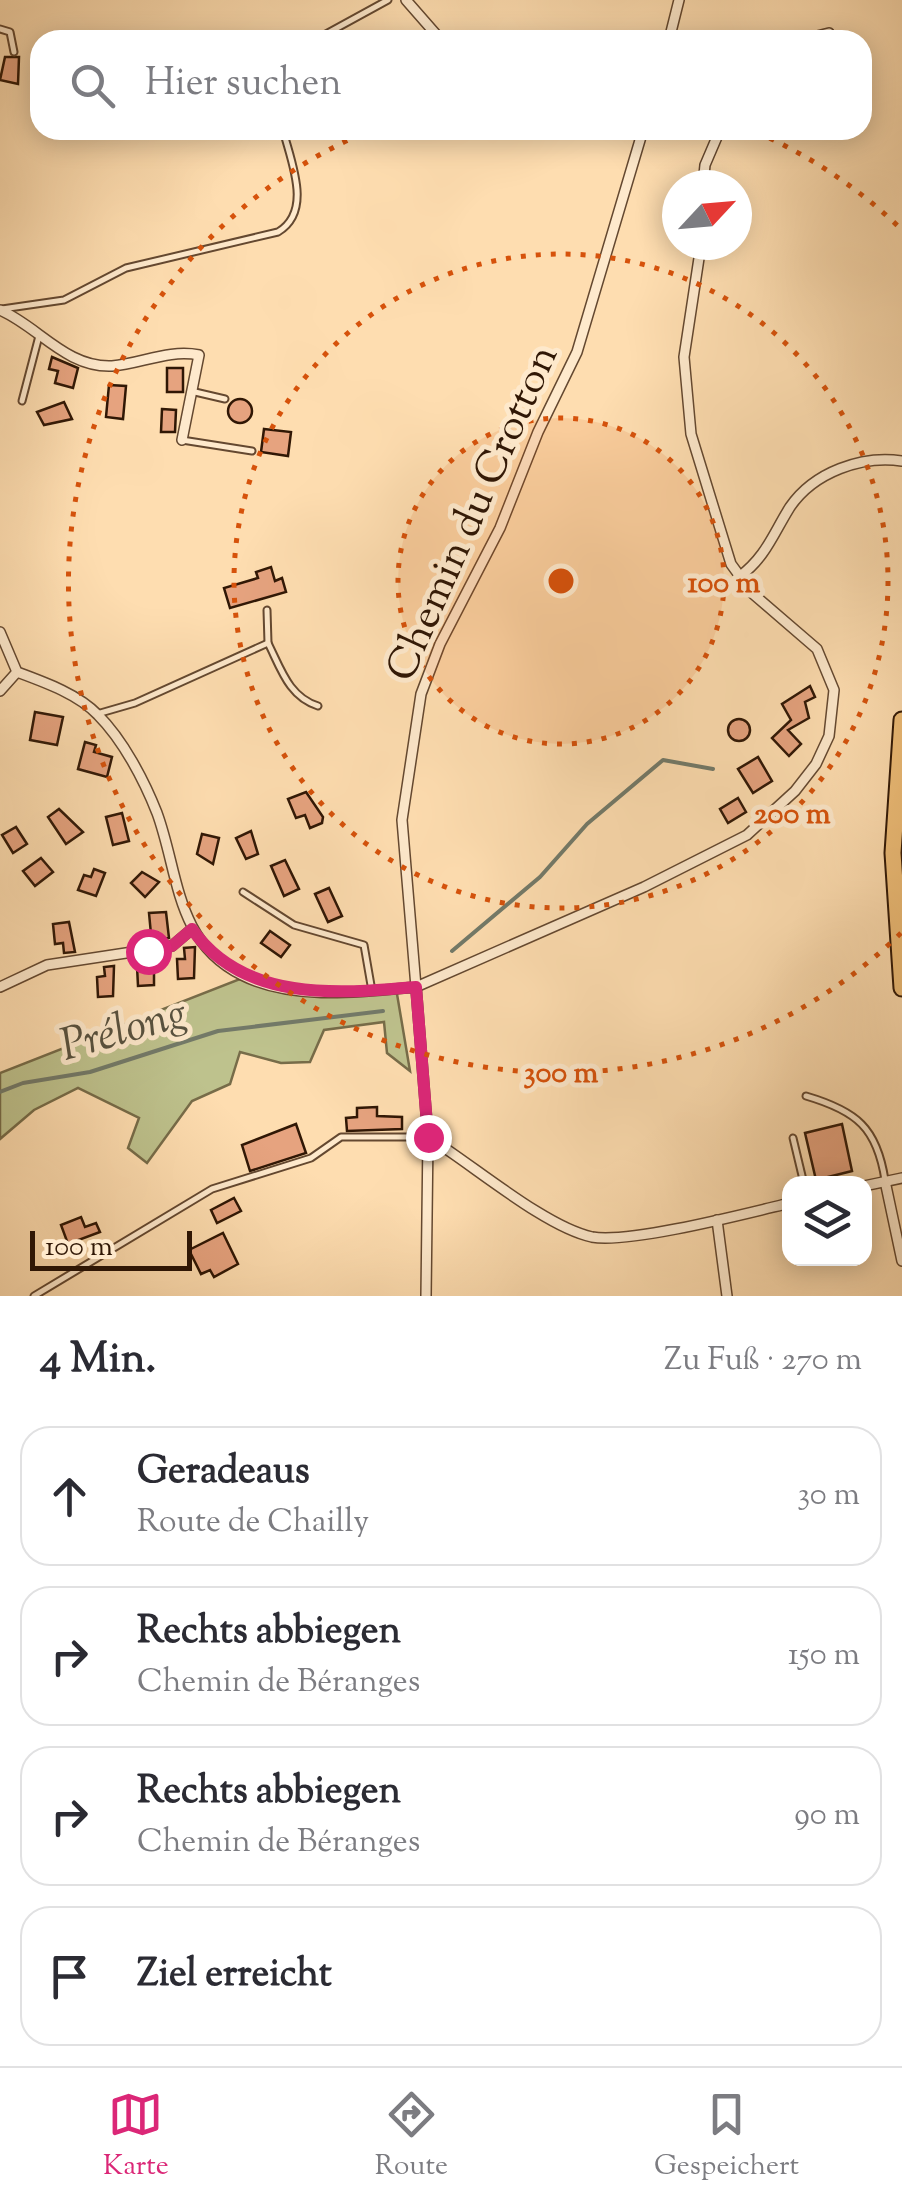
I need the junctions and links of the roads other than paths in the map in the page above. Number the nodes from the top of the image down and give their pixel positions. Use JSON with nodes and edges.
{"nodes":[{"id":1,"x":388,"y":0,"type":"edge"},
{"id":2,"x":406,"y":0,"type":"edge"},
{"id":3,"x":679,"y":0,"type":"edge"},
{"id":4,"x":0,"y":28,"type":"edge"},
{"id":5,"x":333,"y":30,"type":"edge"},
{"id":6,"x":432,"y":30,"type":"edge"},
{"id":7,"x":672,"y":30,"type":"edge"},
{"id":8,"x":14,"y":52,"type":"dead end"},
{"id":9,"x":285,"y":140,"type":"edge"},
{"id":10,"x":640,"y":140,"type":"edge"},
{"id":11,"x":716,"y":140,"type":"edge"},
{"id":12,"x":705,"y":170,"type":"edge"},
{"id":13,"x":699,"y":260,"type":"edge"},
{"id":14,"x":1,"y":310,"type":"edge"},
{"id":15,"x":39,"y":336,"type":"junction"},
{"id":16,"x":195,"y":392,"type":"junction"},
{"id":17,"x":226,"y":399,"type":"dead end"},
{"id":18,"x":22,"y":401,"type":"dead end"},
{"id":19,"x":182,"y":440,"type":"joint"},
{"id":20,"x":252,"y":451,"type":"dead end"},
{"id":21,"x":902,"y":461,"type":"edge"},
{"id":22,"x":739,"y":577,"type":"junction"},
{"id":23,"x":267,"y":610,"type":"dead end"},
{"id":24,"x":0,"y":632,"type":"edge"},
{"id":25,"x":268,"y":643,"type":"junction"},
{"id":26,"x":18,"y":672,"type":"junction"},
{"id":27,"x":0,"y":691,"type":"edge"},
{"id":28,"x":318,"y":706,"type":"dead end"},
{"id":29,"x":98,"y":714,"type":"junction"},
{"id":30,"x":902,"y":720,"type":"edge"},
{"id":31,"x":244,"y":892,"type":"dead end"},
{"id":32,"x":192,"y":929,"type":"junction"},
{"id":33,"x":0,"y":987,"type":"edge"},
{"id":34,"x":416,"y":987,"type":"junction"},
{"id":35,"x":902,"y":988,"type":"edge"},
{"id":36,"x":372,"y":990,"type":"junction"},
{"id":37,"x":806,"y":1096,"type":"dead end"},
{"id":38,"x":428,"y":1137,"type":"junction"},
{"id":39,"x":793,"y":1138,"type":"dead end"},
{"id":40,"x":802,"y":1176,"type":"edge"},
{"id":41,"x":902,"y":1178,"type":"edge"},
{"id":42,"x":886,"y":1181,"type":"junction"},
{"id":43,"x":872,"y":1184,"type":"edge"},
{"id":44,"x":782,"y":1205,"type":"edge"},
{"id":45,"x":717,"y":1220,"type":"junction"},
{"id":46,"x":902,"y":1261,"type":"edge"},
{"id":47,"x":34,"y":1296,"type":"edge"},
{"id":48,"x":426,"y":1296,"type":"edge"},
{"id":49,"x":727,"y":1296,"type":"edge"}],
"edges":[{"from":1,"to":5,"type":"lane"},
{"from":2,"to":6,"type":"street"},
{"from":3,"to":7,"type":"street"},
{"from":4,"to":8,"type":"lane"},
{"from":9,"to":14,"type":"lane"},
{"from":10,"to":34,"type":"street","name":"Chemin du Crotton"},
{"from":11,"to":12,"type":"street"},
{"from":13,"to":22,"type":"street"},
{"from":14,"to":15,"type":"street"},
{"from":15,"to":16,"type":"street"},
{"from":15,"to":18,"type":"lane"},
{"from":16,"to":17,"type":"lane"},
{"from":16,"to":19,"type":"street"},
{"from":19,"to":20,"type":"lane"},
{"from":21,"to":22,"type":"street"},
{"from":22,"to":34,"type":"street"},
{"from":23,"to":25,"type":"lane"},
{"from":24,"to":26,"type":"street"},
{"from":25,"to":28,"type":"lane"},
{"from":25,"to":29,"type":"lane"},
{"from":26,"to":27,"type":"street"},
{"from":26,"to":29,"type":"street"},
{"from":29,"to":32,"type":"street"},
{"from":30,"to":35,"type":"highway"},
{"from":31,"to":36,"type":"lane"},
{"from":32,"to":33,"type":"street"},
{"from":32,"to":36,"type":"street"},
{"from":34,"to":36,"type":"street"},
{"from":34,"to":38,"type":"street","name":"Chemin du Crotton"},
{"from":37,"to":42,"type":"lane"},
{"from":38,"to":45,"type":"street"},
{"from":38,"to":47,"type":"lane"},
{"from":38,"to":48,"type":"street","name":"Chemin du Crotton"},
{"from":39,"to":40,"type":"lane"},
{"from":41,"to":42,"type":"street"},
{"from":42,"to":43,"type":"street"},
{"from":42,"to":46,"type":"street"},
{"from":44,"to":45,"type":"street"},
{"from":45,"to":49,"type":"street"}]}
